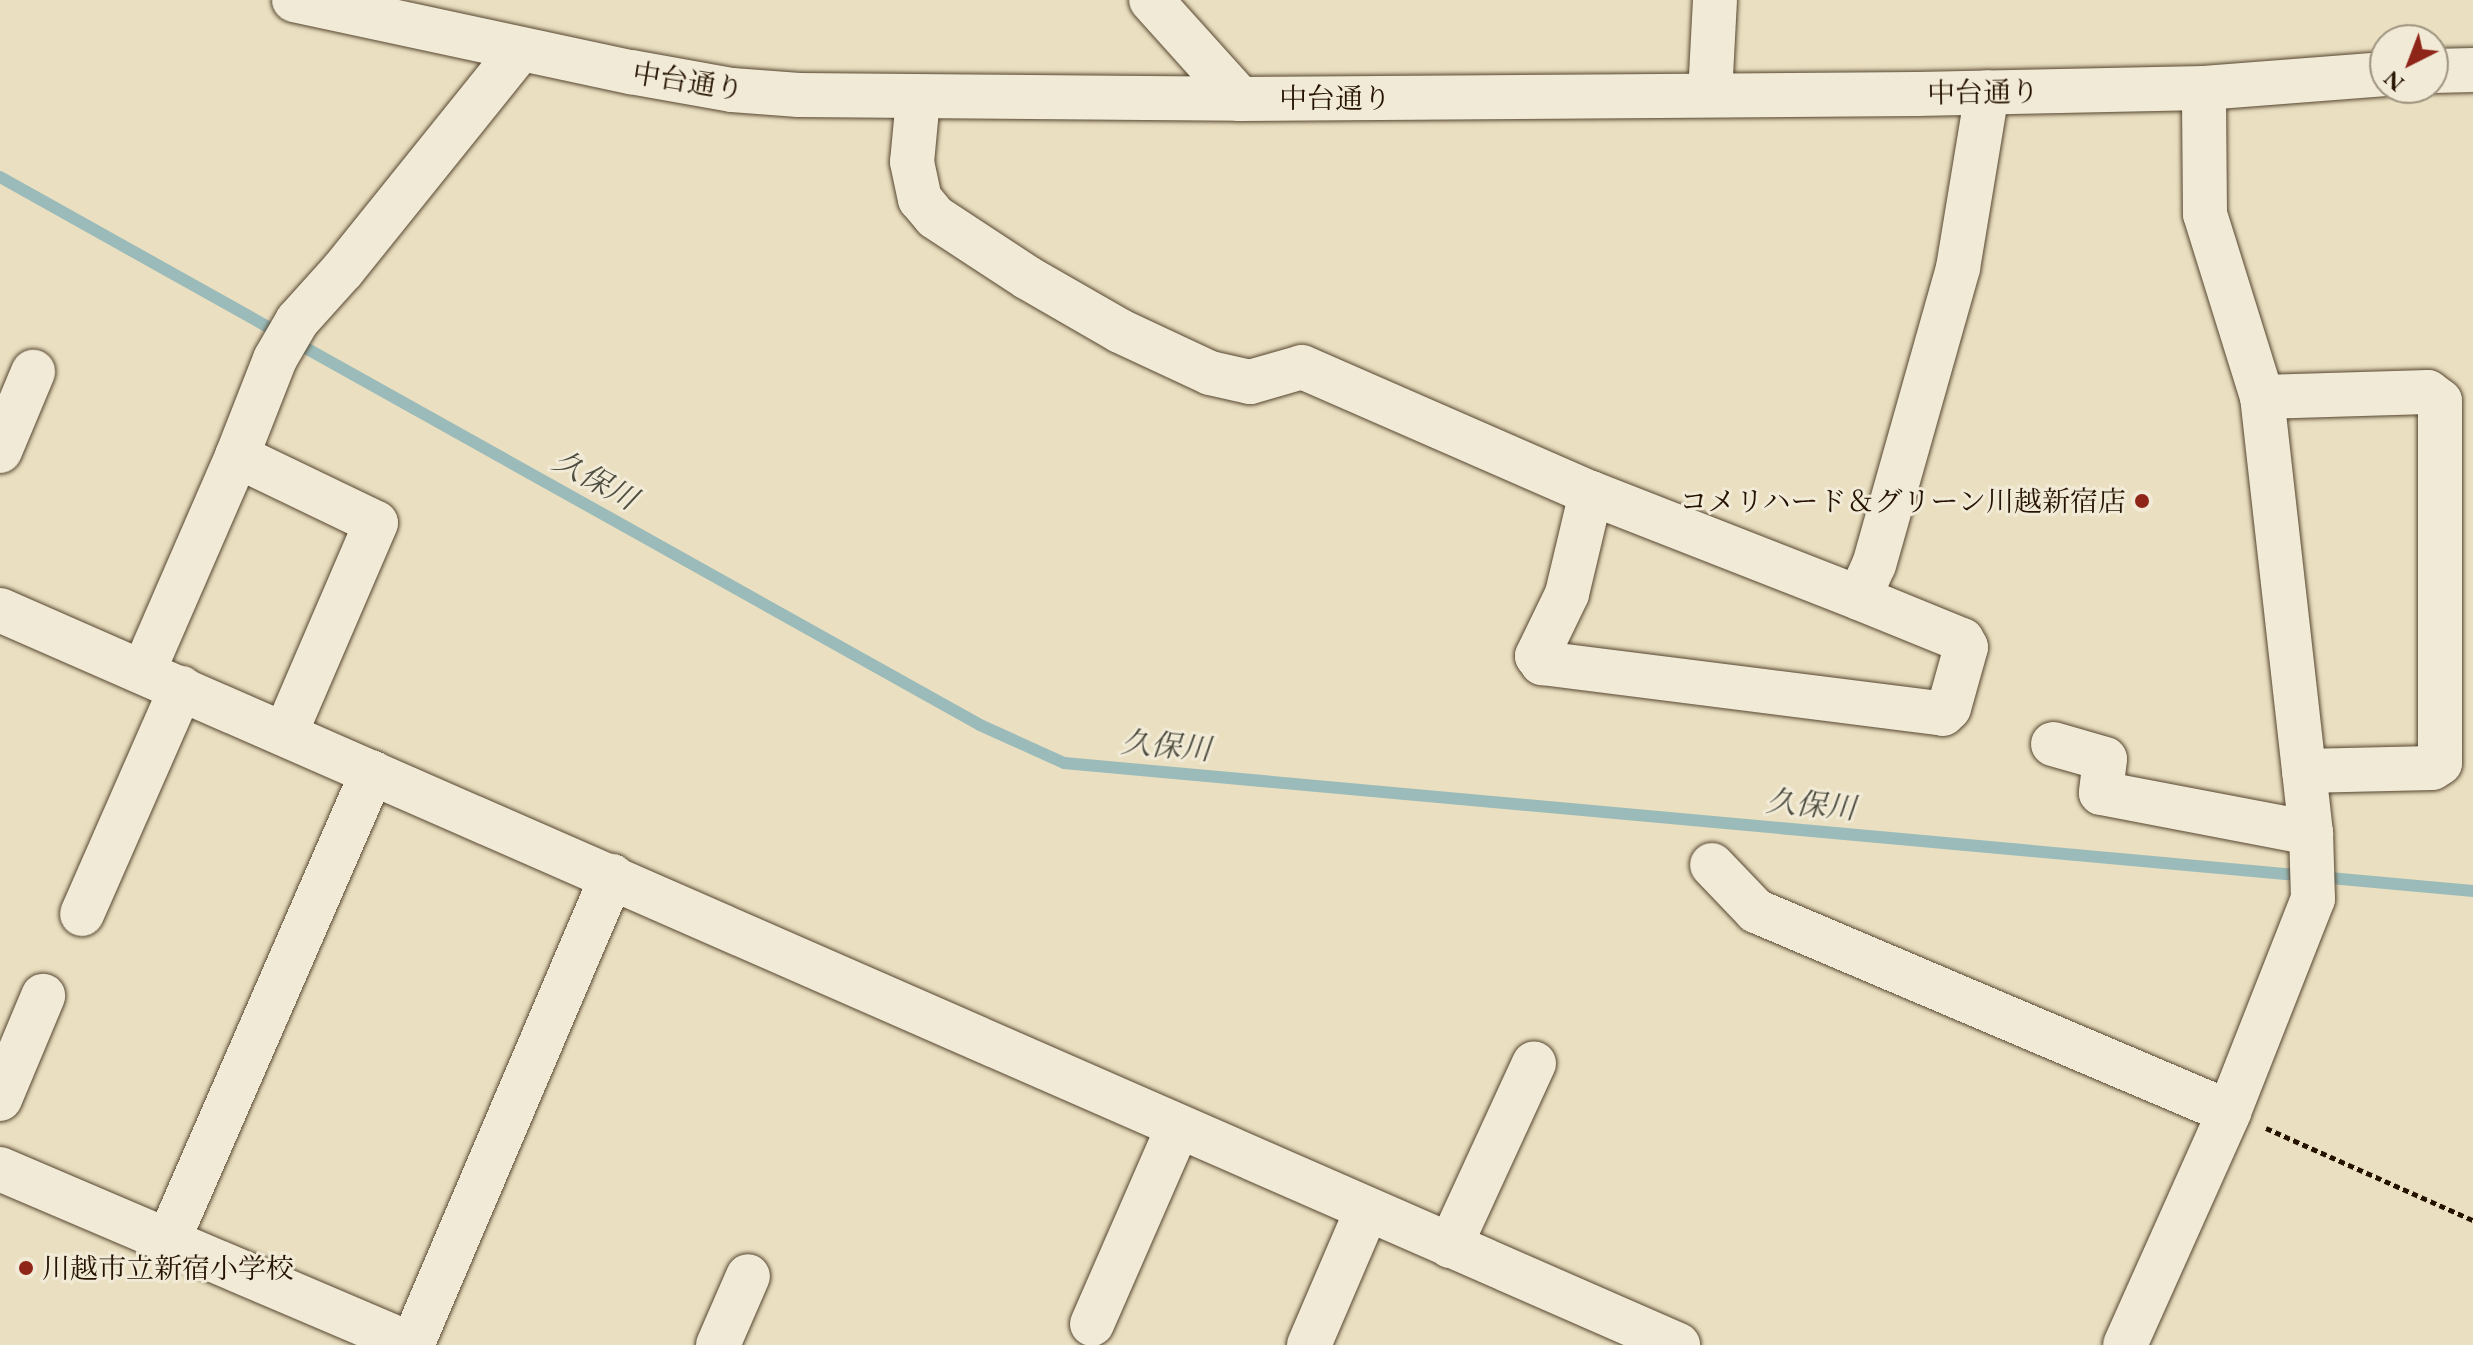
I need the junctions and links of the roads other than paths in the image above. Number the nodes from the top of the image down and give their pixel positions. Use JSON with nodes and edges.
{"nodes":[{"id":1,"x":294,"y":0,"type":"edge"},
{"id":2,"x":1151,"y":0,"type":"edge"},
{"id":3,"x":1715,"y":0,"type":"edge"},
{"id":4,"x":393,"y":11,"type":"edge"},
{"id":5,"x":520,"y":50,"type":"junction"},
{"id":6,"x":2473,"y":70,"type":"edge"},
{"id":7,"x":2449,"y":71,"type":"edge"},
{"id":8,"x":2369,"y":75,"type":"edge"},
{"id":9,"x":2204,"y":88,"type":"junction"},
{"id":10,"x":1987,"y":92,"type":"junction"},
{"id":11,"x":1710,"y":95,"type":"junction"},
{"id":12,"x":918,"y":99,"type":"junction"},
{"id":13,"x":1240,"y":99,"type":"junction"},
{"id":14,"x":33,"y":372,"type":"dead end"},
{"id":15,"x":2262,"y":397,"type":"junction"},
{"id":16,"x":0,"y":451,"type":"edge"},
{"id":17,"x":237,"y":456,"type":"junction"},
{"id":18,"x":1591,"y":493,"type":"junction"},
{"id":19,"x":1859,"y":598,"type":"junction"},
{"id":20,"x":0,"y":610,"type":"edge"},
{"id":21,"x":162,"y":679,"type":"junction"},
{"id":22,"x":285,"y":734,"type":"junction"},
{"id":23,"x":2053,"y":744,"type":"dead end"},
{"id":24,"x":2304,"y":771,"type":"junction"},
{"id":25,"x":372,"y":773,"type":"junction"},
{"id":26,"x":2312,"y":864,"type":"junction"},
{"id":27,"x":1712,"y":865,"type":"dead end"},
{"id":28,"x":612,"y":876,"type":"junction"},
{"id":29,"x":82,"y":914,"type":"dead end"},
{"id":30,"x":43,"y":996,"type":"dead end"},
{"id":31,"x":1534,"y":1063,"type":"dead end"},
{"id":32,"x":0,"y":1099,"type":"edge"},
{"id":33,"x":2229,"y":1112,"type":"junction"},
{"id":34,"x":1178,"y":1127,"type":"junction"},
{"id":35,"x":0,"y":1169,"type":"edge"},
{"id":36,"x":1367,"y":1210,"type":"junction"},
{"id":37,"x":168,"y":1241,"type":"junction"},
{"id":38,"x":1450,"y":1246,"type":"junction"},
{"id":39,"x":748,"y":1276,"type":"dead end"},
{"id":40,"x":1092,"y":1324,"type":"dead end"},
{"id":41,"x":412,"y":1345,"type":"edge"},
{"id":42,"x":718,"y":1345,"type":"edge"},
{"id":43,"x":1309,"y":1345,"type":"edge"},
{"id":44,"x":1678,"y":1345,"type":"edge"},
{"id":45,"x":2125,"y":1345,"type":"edge"}],
"edges":[{"from":1,"to":4,"type":"street","name":"中台通り"},
{"from":2,"to":13,"type":"street"},
{"from":3,"to":11,"type":"street"},
{"from":4,"to":5,"type":"street","name":"中台通り"},
{"from":5,"to":12,"type":"street","name":"中台通り"},
{"from":5,"to":17,"type":"street"},
{"from":6,"to":7,"type":"street"},
{"from":8,"to":9,"type":"street","name":"中台通り"},
{"from":9,"to":10,"type":"street","name":"中台通り"},
{"from":9,"to":15,"type":"street"},
{"from":10,"to":11,"type":"street","name":"中台通り"},
{"from":10,"to":19,"type":"street"},
{"from":11,"to":13,"type":"street","name":"中台通り"},
{"from":12,"to":13,"type":"street","name":"中台通り"},
{"from":12,"to":18,"type":"street"},
{"from":14,"to":16,"type":"street"},
{"from":15,"to":24,"type":"street"},
{"from":15,"to":24,"type":"street"},
{"from":17,"to":21,"type":"street"},
{"from":17,"to":22,"type":"street"},
{"from":18,"to":19,"type":"street"},
{"from":18,"to":19,"type":"street"},
{"from":20,"to":21,"type":"street"},
{"from":21,"to":22,"type":"street"},
{"from":21,"to":29,"type":"street"},
{"from":22,"to":25,"type":"street"},
{"from":23,"to":26,"type":"street"},
{"from":24,"to":26,"type":"street"},
{"from":25,"to":28,"type":"street"},
{"from":25,"to":37,"type":"street"},
{"from":26,"to":33,"type":"street"},
{"from":27,"to":33,"type":"street"},
{"from":28,"to":34,"type":"street"},
{"from":28,"to":41,"type":"street"},
{"from":30,"to":32,"type":"street"},
{"from":31,"to":38,"type":"street"},
{"from":33,"to":45,"type":"street"},
{"from":34,"to":36,"type":"street"},
{"from":34,"to":40,"type":"street"},
{"from":35,"to":37,"type":"street"},
{"from":36,"to":38,"type":"street"},
{"from":36,"to":43,"type":"street"},
{"from":37,"to":41,"type":"street"},
{"from":38,"to":44,"type":"street"},
{"from":39,"to":42,"type":"street"}]}
